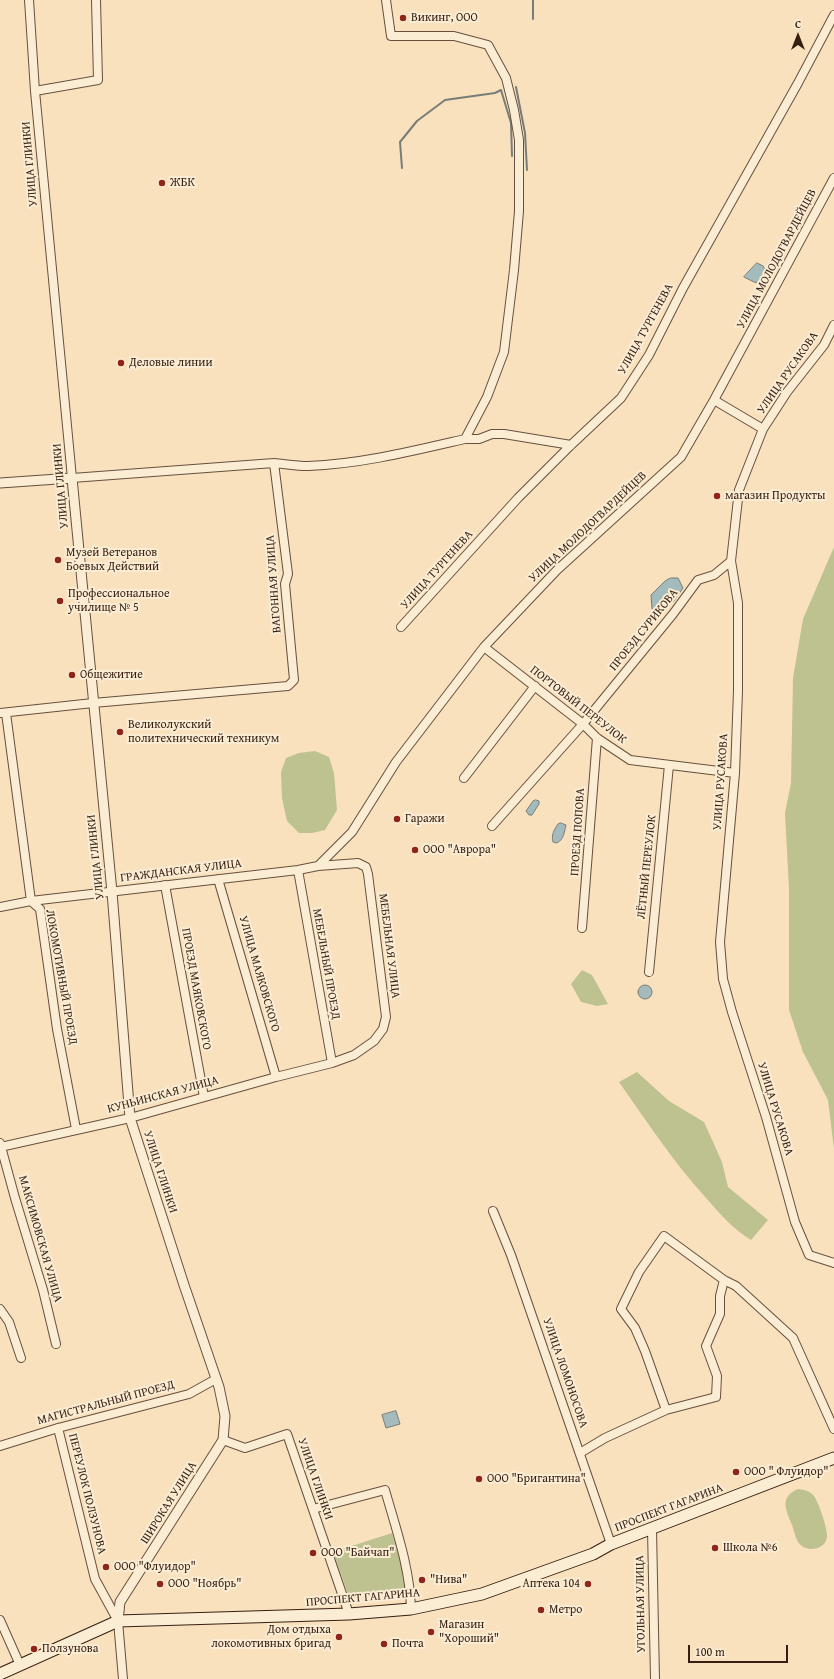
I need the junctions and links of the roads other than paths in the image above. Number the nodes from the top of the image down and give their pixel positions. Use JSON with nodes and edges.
{"nodes":[{"id":1,"x":29,"y":0,"type":"edge"},
{"id":2,"x":96,"y":0,"type":"edge"},
{"id":3,"x":386,"y":0,"type":"edge"},
{"id":4,"x":834,"y":15,"type":"edge"},
{"id":5,"x":35,"y":91,"type":"junction"},
{"id":6,"x":834,"y":178,"type":"edge"},
{"id":7,"x":834,"y":325,"type":"edge"},
{"id":8,"x":714,"y":400,"type":"junction"},
{"id":9,"x":764,"y":429,"type":"junction"},
{"id":10,"x":465,"y":438,"type":"junction"},
{"id":11,"x":571,"y":445,"type":"junction"},
{"id":12,"x":274,"y":463,"type":"junction"},
{"id":13,"x":72,"y":478,"type":"junction"},
{"id":14,"x":0,"y":483,"type":"edge"},
{"id":15,"x":731,"y":561,"type":"junction"},
{"id":16,"x":401,"y":627,"type":"dead end"},
{"id":17,"x":484,"y":647,"type":"junction"},
{"id":18,"x":535,"y":686,"type":"junction"},
{"id":19,"x":92,"y":704,"type":"junction"},
{"id":20,"x":3,"y":713,"type":"edge"},
{"id":21,"x":583,"y":724,"type":"junction"},
{"id":22,"x":597,"y":738,"type":"junction"},
{"id":23,"x":669,"y":765,"type":"junction"},
{"id":24,"x":735,"y":773,"type":"junction"},
{"id":25,"x":464,"y":778,"type":"dead end"},
{"id":26,"x":492,"y":826,"type":"dead end"},
{"id":27,"x":318,"y":866,"type":"junction"},
{"id":28,"x":366,"y":866,"type":"joint"},
{"id":29,"x":298,"y":870,"type":"junction"},
{"id":30,"x":218,"y":879,"type":"junction"},
{"id":31,"x":165,"y":885,"type":"junction"},
{"id":32,"x":112,"y":892,"type":"junction"},
{"id":33,"x":31,"y":901,"type":"junction"},
{"id":34,"x":0,"y":907,"type":"edge"},
{"id":35,"x":582,"y":928,"type":"dead end"},
{"id":36,"x":649,"y":972,"type":"dead end"},
{"id":37,"x":383,"y":1029,"type":"joint"},
{"id":38,"x":332,"y":1063,"type":"junction"},
{"id":39,"x":276,"y":1077,"type":"junction"},
{"id":40,"x":204,"y":1097,"type":"junction"},
{"id":41,"x":130,"y":1118,"type":"junction"},
{"id":42,"x":76,"y":1129,"type":"junction"},
{"id":43,"x":0,"y":1145,"type":"edge"},
{"id":44,"x":493,"y":1211,"type":"dead end"},
{"id":45,"x":834,"y":1263,"type":"edge"},
{"id":46,"x":724,"y":1280,"type":"junction"},
{"id":47,"x":0,"y":1309,"type":"edge"},
{"id":48,"x":56,"y":1344,"type":"dead end"},
{"id":49,"x":21,"y":1358,"type":"dead end"},
{"id":50,"x":216,"y":1379,"type":"junction"},
{"id":51,"x":666,"y":1410,"type":"junction"},
{"id":52,"x":58,"y":1428,"type":"junction"},
{"id":53,"x":834,"y":1429,"type":"edge"},
{"id":54,"x":223,"y":1440,"type":"junction"},
{"id":55,"x":0,"y":1446,"type":"edge"},
{"id":56,"x":580,"y":1453,"type":"junction"},
{"id":57,"x":834,"y":1458,"type":"edge"},
{"id":58,"x":313,"y":1509,"type":"junction"},
{"id":59,"x":652,"y":1529,"type":"junction"},
{"id":60,"x":611,"y":1544,"type":"junction"},
{"id":61,"x":411,"y":1609,"type":"junction"},
{"id":62,"x":349,"y":1614,"type":"junction"},
{"id":63,"x":0,"y":1620,"type":"edge"},
{"id":64,"x":118,"y":1621,"type":"junction"},
{"id":65,"x":20,"y":1665,"type":"junction"},
{"id":66,"x":0,"y":1674,"type":"edge"},
{"id":67,"x":123,"y":1679,"type":"edge"},
{"id":68,"x":655,"y":1679,"type":"edge"}],
"edges":[{"from":1,"to":5,"type":"street","name":"УЛИЦА ГЛИНКИ"},
{"from":2,"to":5,"type":"street"},
{"from":3,"to":10,"type":"street"},
{"from":4,"to":11,"type":"street","name":"УЛИЦА ТУРГЕНЕВА"},
{"from":5,"to":13,"type":"street","name":"УЛИЦА ГЛИНКИ"},
{"from":6,"to":8,"type":"street","name":"УЛИЦА МОЛОДОГВАРДЕЙЦЕВ"},
{"from":7,"to":9,"type":"street","name":"УЛИЦА РУСАКОВА"},
{"from":8,"to":9,"type":"street"},
{"from":8,"to":17,"type":"street","name":"УЛИЦА МОЛОДОГВАРДЕЙЦЕВ"},
{"from":9,"to":15,"type":"street","name":"УЛИЦА РУСАКОВА"},
{"from":10,"to":11,"type":"street"},
{"from":10,"to":12,"type":"street"},
{"from":11,"to":16,"type":"street","name":"УЛИЦА ТУРГЕНЕВА"},
{"from":12,"to":13,"type":"street"},
{"from":12,"to":19,"type":"street","name":"ВАГОННАЯ УЛИЦА"},
{"from":13,"to":14,"type":"street"},
{"from":13,"to":19,"type":"street","name":"УЛИЦА ГЛИНКИ"},
{"from":15,"to":21,"type":"street","name":"ПРОЕЗД СУРИКОВА"},
{"from":15,"to":24,"type":"street","name":"УЛИЦА РУСАКОВА"},
{"from":17,"to":18,"type":"street","name":"ПОРТОВЫЙ ПЕРЕУЛОК"},
{"from":17,"to":27,"type":"street","name":"УЛИЦА МОЛОДОГВАРДЕЙЦЕВ"},
{"from":18,"to":21,"type":"street","name":"ПОРТОВЫЙ ПЕРЕУЛОК"},
{"from":18,"to":25,"type":"street"},
{"from":19,"to":20,"type":"street"},
{"from":19,"to":32,"type":"street","name":"УЛИЦА ГЛИНКИ"},
{"from":20,"to":33,"type":"street","name":"ЛОКОМОТИВНЫЙ ПРОЕЗД"},
{"from":21,"to":22,"type":"street","name":"ПОРТОВЫЙ ПЕРЕУЛОК"},
{"from":21,"to":26,"type":"street"},
{"from":22,"to":23,"type":"street","name":"ПОРТОВЫЙ ПЕРЕУЛОК"},
{"from":22,"to":35,"type":"street","name":"ПРОЕЗД ПОПОВА"},
{"from":23,"to":24,"type":"street","name":"ПОРТОВЫЙ ПЕРЕУЛОК"},
{"from":23,"to":36,"type":"street","name":"ЛЁТНЫЙ ПЕРЕУЛОК"},
{"from":24,"to":45,"type":"street","name":"УЛИЦА РУСАКОВА"},
{"from":27,"to":28,"type":"street","name":"ГРАЖДАНСКАЯ УЛИЦА"},
{"from":27,"to":29,"type":"street","name":"ГРАЖДАНСКАЯ УЛИЦА"},
{"from":28,"to":37,"type":"street","name":"МЕБЕЛЬНАЯ УЛИЦА"},
{"from":29,"to":30,"type":"street","name":"ГРАЖДАНСКАЯ УЛИЦА"},
{"from":29,"to":38,"type":"street","name":"МЕБЕЛЬНЫЙ ПРОЕЗД"},
{"from":30,"to":31,"type":"street","name":"ГРАЖДАНСКАЯ УЛИЦА"},
{"from":30,"to":39,"type":"street","name":"УЛИЦА МАЯКОВСКОГО"},
{"from":31,"to":32,"type":"street","name":"ГРАЖДАНСКАЯ УЛИЦА"},
{"from":31,"to":40,"type":"street","name":"ПРОЕЗД МАЯКОВСКОГО"},
{"from":32,"to":33,"type":"street","name":"ГРАЖДАНСКАЯ УЛИЦА"},
{"from":32,"to":41,"type":"street","name":"УЛИЦА ГЛИНКИ"},
{"from":33,"to":34,"type":"street","name":"ГРАЖДАНСКАЯ УЛИЦА"},
{"from":33,"to":42,"type":"street","name":"ЛОКОМОТИВНЫЙ ПРОЕЗД"},
{"from":37,"to":38,"type":"street","name":"КУНЬИНСКАЯ УЛИЦА"},
{"from":38,"to":39,"type":"street","name":"КУНЬИНСКАЯ УЛИЦА"},
{"from":39,"to":40,"type":"street","name":"КУНЬИНСКАЯ УЛИЦА"},
{"from":40,"to":41,"type":"street","name":"КУНЬИНСКАЯ УЛИЦА"},
{"from":41,"to":42,"type":"street","name":"КУНЬИНСКАЯ УЛИЦА"},
{"from":41,"to":50,"type":"street","name":"УЛИЦА ГЛИНКИ"},
{"from":42,"to":43,"type":"street","name":"КУНЬИНСКАЯ УЛИЦА"},
{"from":43,"to":48,"type":"street","name":"МАКСИМОВСКАЯ УЛИЦА"},
{"from":44,"to":56,"type":"street","name":"УЛИЦА ЛОМОНОСОВА"},
{"from":46,"to":51,"type":"street"},
{"from":46,"to":51,"type":"street"},
{"from":46,"to":53,"type":"street"},
{"from":47,"to":49,"type":"street"},
{"from":50,"to":52,"type":"street","name":"МАГИСТРАЛЬНЫЙ ПРОЕЗД"},
{"from":50,"to":54,"type":"street","name":"УЛИЦА ГЛИНКИ"},
{"from":51,"to":56,"type":"street"},
{"from":52,"to":55,"type":"street","name":"МАГИСТРАЛЬНЫЙ ПРОЕЗД"},
{"from":52,"to":64,"type":"street","name":"ПЕРЕУЛОК ПОЛЗУНОВА"},
{"from":54,"to":58,"type":"street","name":"УЛИЦА ГЛИНКИ"},
{"from":54,"to":64,"type":"street","name":"ШИРОКАЯ УЛИЦА"},
{"from":56,"to":60,"type":"street","name":"УЛИЦА ЛОМОНОСОВА"},
{"from":57,"to":59,"type":"main road","name":"ПРОСПЕКТ ГАГАРИНА"},
{"from":58,"to":61,"type":"street"},
{"from":58,"to":62,"type":"street","name":"УЛИЦА ГЛИНКИ"},
{"from":59,"to":60,"type":"main road","name":"ПРОСПЕКТ ГАГАРИНА"},
{"from":59,"to":68,"type":"street","name":"УГОЛЬНАЯ УЛИЦА"},
{"from":60,"to":61,"type":"main road","name":"ПРОСПЕКТ ГАГАРИНА"},
{"from":61,"to":62,"type":"main road","name":"ПРОСПЕКТ ГАГАРИНА"},
{"from":62,"to":64,"type":"main road","name":"ПРОСПЕКТ ГАГАРИНА"},
{"from":63,"to":65,"type":"street"},
{"from":64,"to":65,"type":"main road","name":"ПРОСПЕКТ ГАГАРИНА"},
{"from":64,"to":67,"type":"street","name":"ПЕРЕУЛОК ПОЛЗУНОВА"},
{"from":65,"to":66,"type":"main road","name":"ПРОСПЕКТ ГАГАРИНА"}]}
